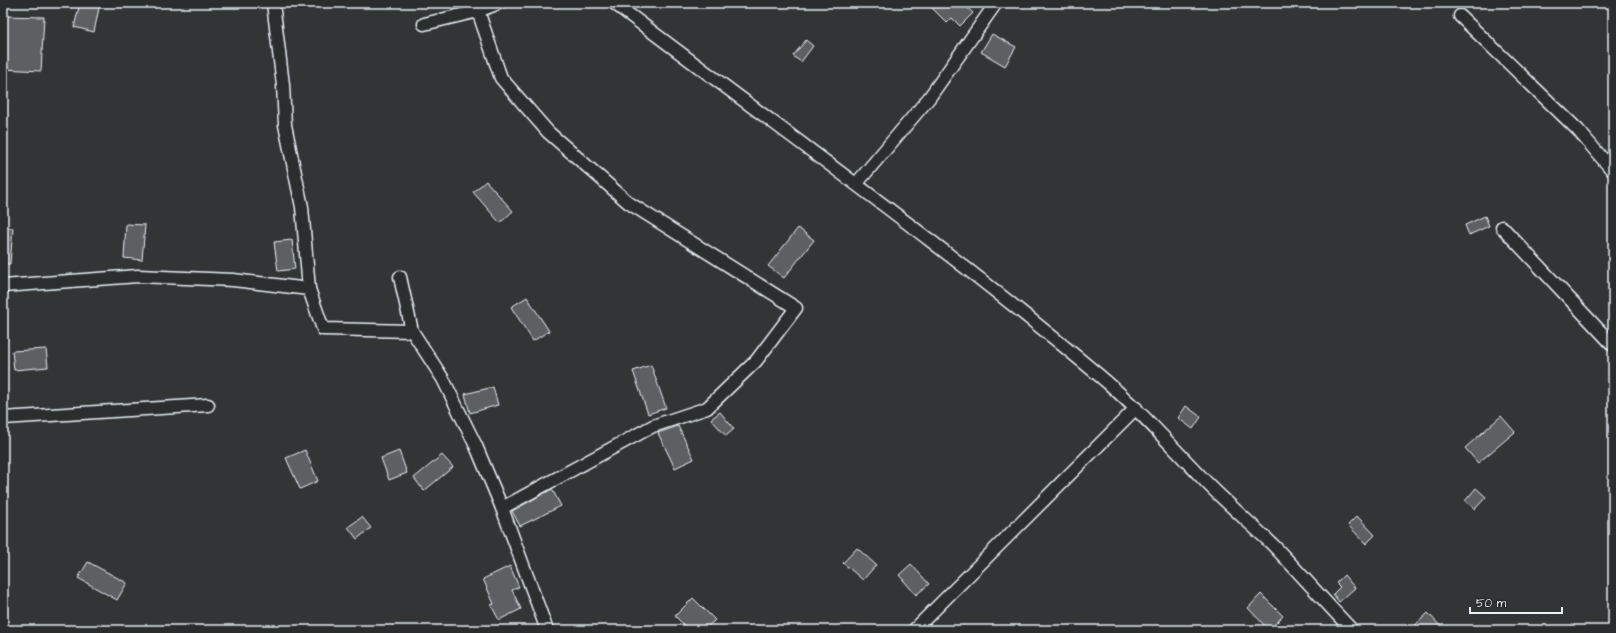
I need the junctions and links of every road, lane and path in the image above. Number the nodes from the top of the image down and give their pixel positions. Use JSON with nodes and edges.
{"nodes":[{"id":1,"x":273,"y":3,"type":"edge"},
{"id":2,"x":499,"y":3,"type":"edge"},
{"id":3,"x":614,"y":3,"type":"edge"},
{"id":4,"x":996,"y":3,"type":"edge"},
{"id":5,"x":478,"y":11,"type":"junction"},
{"id":6,"x":1460,"y":16,"type":"dead end"},
{"id":7,"x":424,"y":24,"type":"dead end"},
{"id":8,"x":1613,"y":171,"type":"edge"},
{"id":9,"x":857,"y":183,"type":"junction"},
{"id":10,"x":1502,"y":227,"type":"dead end"},
{"id":11,"x":400,"y":277,"type":"dead end"},
{"id":12,"x":3,"y":286,"type":"edge"},
{"id":13,"x":309,"y":289,"type":"junction"},
{"id":14,"x":412,"y":331,"type":"junction"},
{"id":15,"x":1613,"y":345,"type":"edge"},
{"id":16,"x":208,"y":405,"type":"dead end"},
{"id":17,"x":1136,"y":408,"type":"junction"},
{"id":18,"x":3,"y":418,"type":"edge"},
{"id":19,"x":502,"y":508,"type":"junction"},
{"id":20,"x":547,"y":630,"type":"edge"},
{"id":21,"x":914,"y":630,"type":"edge"},
{"id":22,"x":1352,"y":630,"type":"edge"}],
"edges":[{"from":1,"to":13,"type":"street"},
{"from":2,"to":5,"type":"street"},
{"from":3,"to":9,"type":"street"},
{"from":4,"to":9,"type":"street"},
{"from":5,"to":7,"type":"street"},
{"from":5,"to":19,"type":"street"},
{"from":6,"to":8,"type":"street"},
{"from":9,"to":17,"type":"street"},
{"from":10,"to":15,"type":"street"},
{"from":11,"to":14,"type":"street"},
{"from":12,"to":13,"type":"street"},
{"from":13,"to":14,"type":"street"},
{"from":14,"to":19,"type":"street"},
{"from":16,"to":18,"type":"street"},
{"from":17,"to":21,"type":"street"},
{"from":17,"to":22,"type":"street"},
{"from":19,"to":20,"type":"street"}]}
